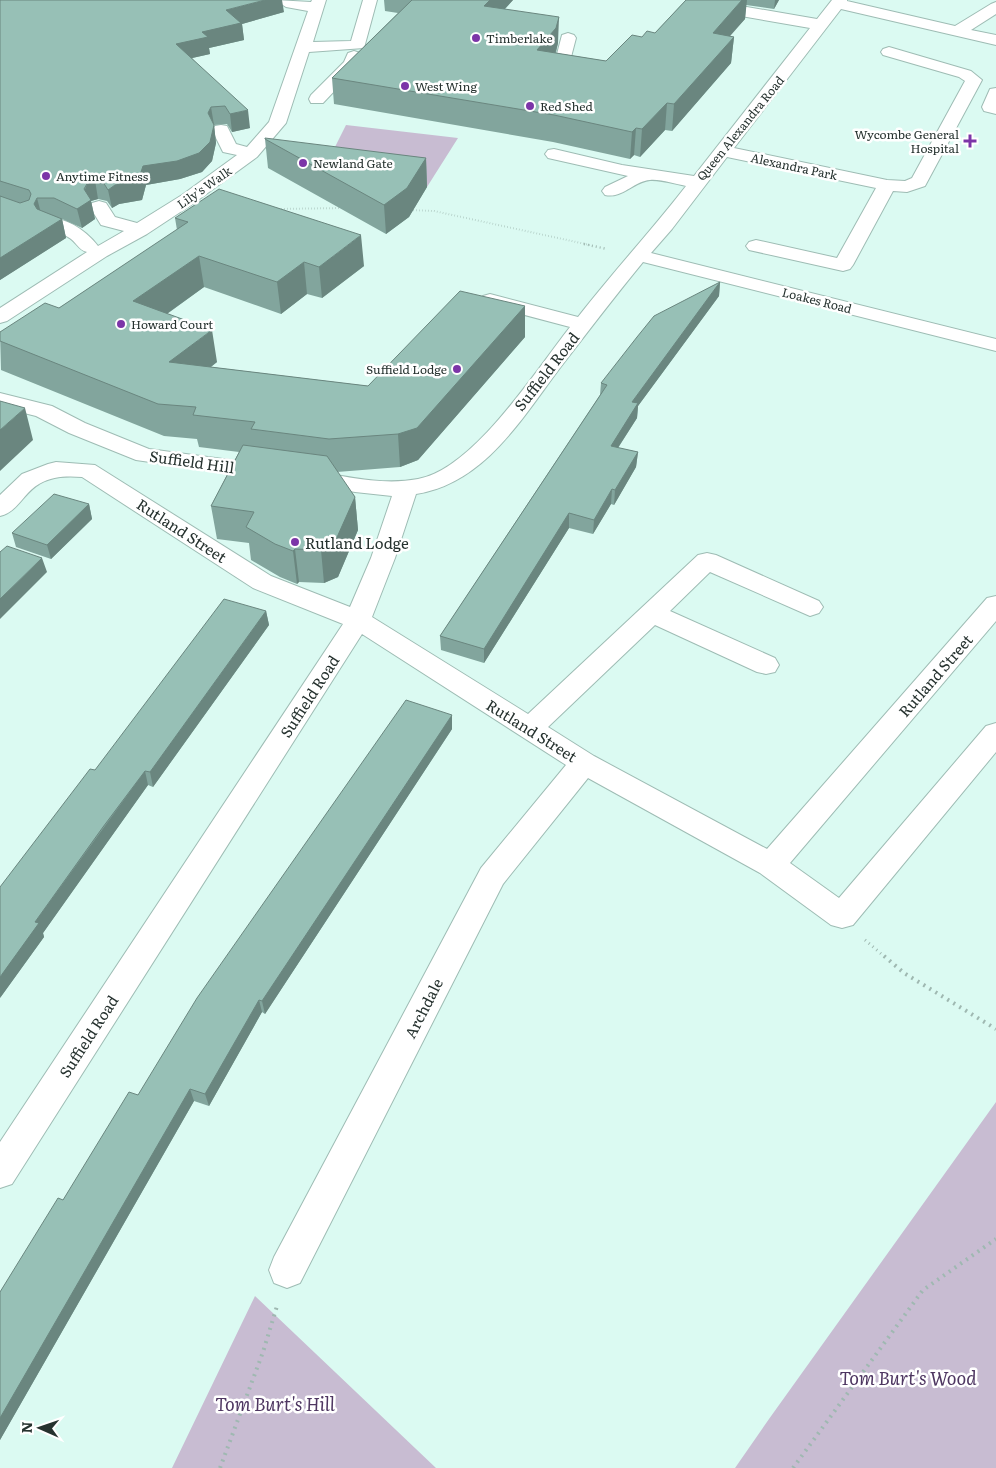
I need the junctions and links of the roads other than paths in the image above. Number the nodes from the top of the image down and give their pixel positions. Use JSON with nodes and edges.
{"nodes":[{"id":1,"x":370,"y":0,"type":"edge"},
{"id":2,"x":286,"y":2,"type":"edge"},
{"id":3,"x":839,"y":2,"type":"edge"},
{"id":4,"x":318,"y":4,"type":"edge"},
{"id":5,"x":718,"y":7,"type":"edge"},
{"id":6,"x":996,"y":7,"type":"edge"},
{"id":7,"x":822,"y":25,"type":"junction"},
{"id":8,"x":958,"y":31,"type":"junction"},
{"id":9,"x":996,"y":40,"type":"edge"},
{"id":10,"x":358,"y":45,"type":"junction"},
{"id":11,"x":305,"y":47,"type":"junction"},
{"id":12,"x":889,"y":52,"type":"dead end"},
{"id":13,"x":996,"y":93,"type":"edge"},
{"id":14,"x":317,"y":99,"type":"dead end"},
{"id":15,"x":996,"y":109,"type":"edge"},
{"id":16,"x":221,"y":130,"type":"edge"},
{"id":17,"x":722,"y":151,"type":"junction"},
{"id":18,"x":251,"y":153,"type":"junction"},
{"id":19,"x":554,"y":154,"type":"edge"},
{"id":20,"x":647,"y":174,"type":"junction"},
{"id":21,"x":697,"y":182,"type":"junction"},
{"id":22,"x":887,"y":185,"type":"junction"},
{"id":23,"x":611,"y":191,"type":"dead end"},
{"id":24,"x":99,"y":207,"type":"edge"},
{"id":25,"x":49,"y":223,"type":"edge"},
{"id":26,"x":140,"y":230,"type":"junction"},
{"id":27,"x":756,"y":246,"type":"dead end"},
{"id":28,"x":89,"y":247,"type":"dead end"},
{"id":29,"x":637,"y":256,"type":"junction"},
{"id":30,"x":470,"y":294,"type":"edge"},
{"id":31,"x":4,"y":315,"type":"edge"},
{"id":32,"x":583,"y":324,"type":"junction"},
{"id":33,"x":996,"y":345,"type":"edge"},
{"id":34,"x":0,"y":400,"type":"edge"},
{"id":35,"x":0,"y":405,"type":"edge"},
{"id":36,"x":44,"y":411,"type":"junction"},
{"id":37,"x":406,"y":488,"type":"junction"},
{"id":38,"x":0,"y":509,"type":"edge"},
{"id":39,"x":996,"y":604,"type":"edge"},
{"id":40,"x":810,"y":607,"type":"dead end"},
{"id":41,"x":652,"y":613,"type":"junction"},
{"id":42,"x":358,"y":620,"type":"junction"},
{"id":43,"x":766,"y":665,"type":"dead end"},
{"id":44,"x":530,"y":728,"type":"junction"},
{"id":45,"x":996,"y":733,"type":"edge"},
{"id":46,"x":584,"y":762,"type":"junction"},
{"id":47,"x":771,"y":865,"type":"junction"},
{"id":48,"x":0,"y":1172,"type":"edge"},
{"id":49,"x":287,"y":1270,"type":"road end"}],
"edges":[{"from":1,"to":10,"type":"street"},
{"from":2,"to":4,"type":"street"},
{"from":3,"to":7,"type":"street","name":"Queen Alexandra Road"},
{"from":3,"to":8,"type":"street"},
{"from":4,"to":11,"type":"street","name":"Lily's Walk"},
{"from":5,"to":7,"type":"street"},
{"from":6,"to":8,"type":"street"},
{"from":7,"to":17,"type":"street","name":"Queen Alexandra Road"},
{"from":8,"to":9,"type":"street"},
{"from":10,"to":11,"type":"street"},
{"from":10,"to":14,"type":"street"},
{"from":11,"to":18,"type":"street","name":"Lily's Walk"},
{"from":12,"to":22,"type":"street","name":"Alexandra Park"},
{"from":13,"to":15,"type":"street"},
{"from":16,"to":18,"type":"street"},
{"from":17,"to":21,"type":"street","name":"Queen Alexandra Road"},
{"from":17,"to":22,"type":"street","name":"Alexandra Park"},
{"from":18,"to":26,"type":"street","name":"Lily's Walk"},
{"from":19,"to":20,"type":"street"},
{"from":20,"to":21,"type":"street"},
{"from":20,"to":23,"type":"street"},
{"from":21,"to":29,"type":"street","name":"Queen Alexandra Road"},
{"from":22,"to":27,"type":"street"},
{"from":24,"to":26,"type":"street"},
{"from":25,"to":28,"type":"street"},
{"from":26,"to":31,"type":"street","name":"Lily's Walk"},
{"from":29,"to":32,"type":"street","name":"Suffield Road"},
{"from":29,"to":33,"type":"street","name":"Loakes Road"},
{"from":30,"to":32,"type":"street"},
{"from":32,"to":37,"type":"street","name":"Suffield Road"},
{"from":34,"to":36,"type":"street","name":"Suffield Hill"},
{"from":35,"to":36,"type":"street","name":"Suffield Hill"},
{"from":36,"to":37,"type":"street","name":"Suffield Hill"},
{"from":37,"to":42,"type":"street","name":"Suffield Road"},
{"from":38,"to":42,"type":"street","name":"Rutland Street"},
{"from":39,"to":47,"type":"street","name":"Rutland Street"},
{"from":40,"to":41,"type":"street"},
{"from":41,"to":43,"type":"street"},
{"from":41,"to":44,"type":"street"},
{"from":42,"to":44,"type":"street","name":"Rutland Street"},
{"from":42,"to":48,"type":"street","name":"Suffield Road"},
{"from":44,"to":46,"type":"street","name":"Rutland Street"},
{"from":45,"to":47,"type":"street"},
{"from":46,"to":47,"type":"street","name":"Rutland Street"},
{"from":46,"to":49,"type":"street","name":"Archdale"}]}
